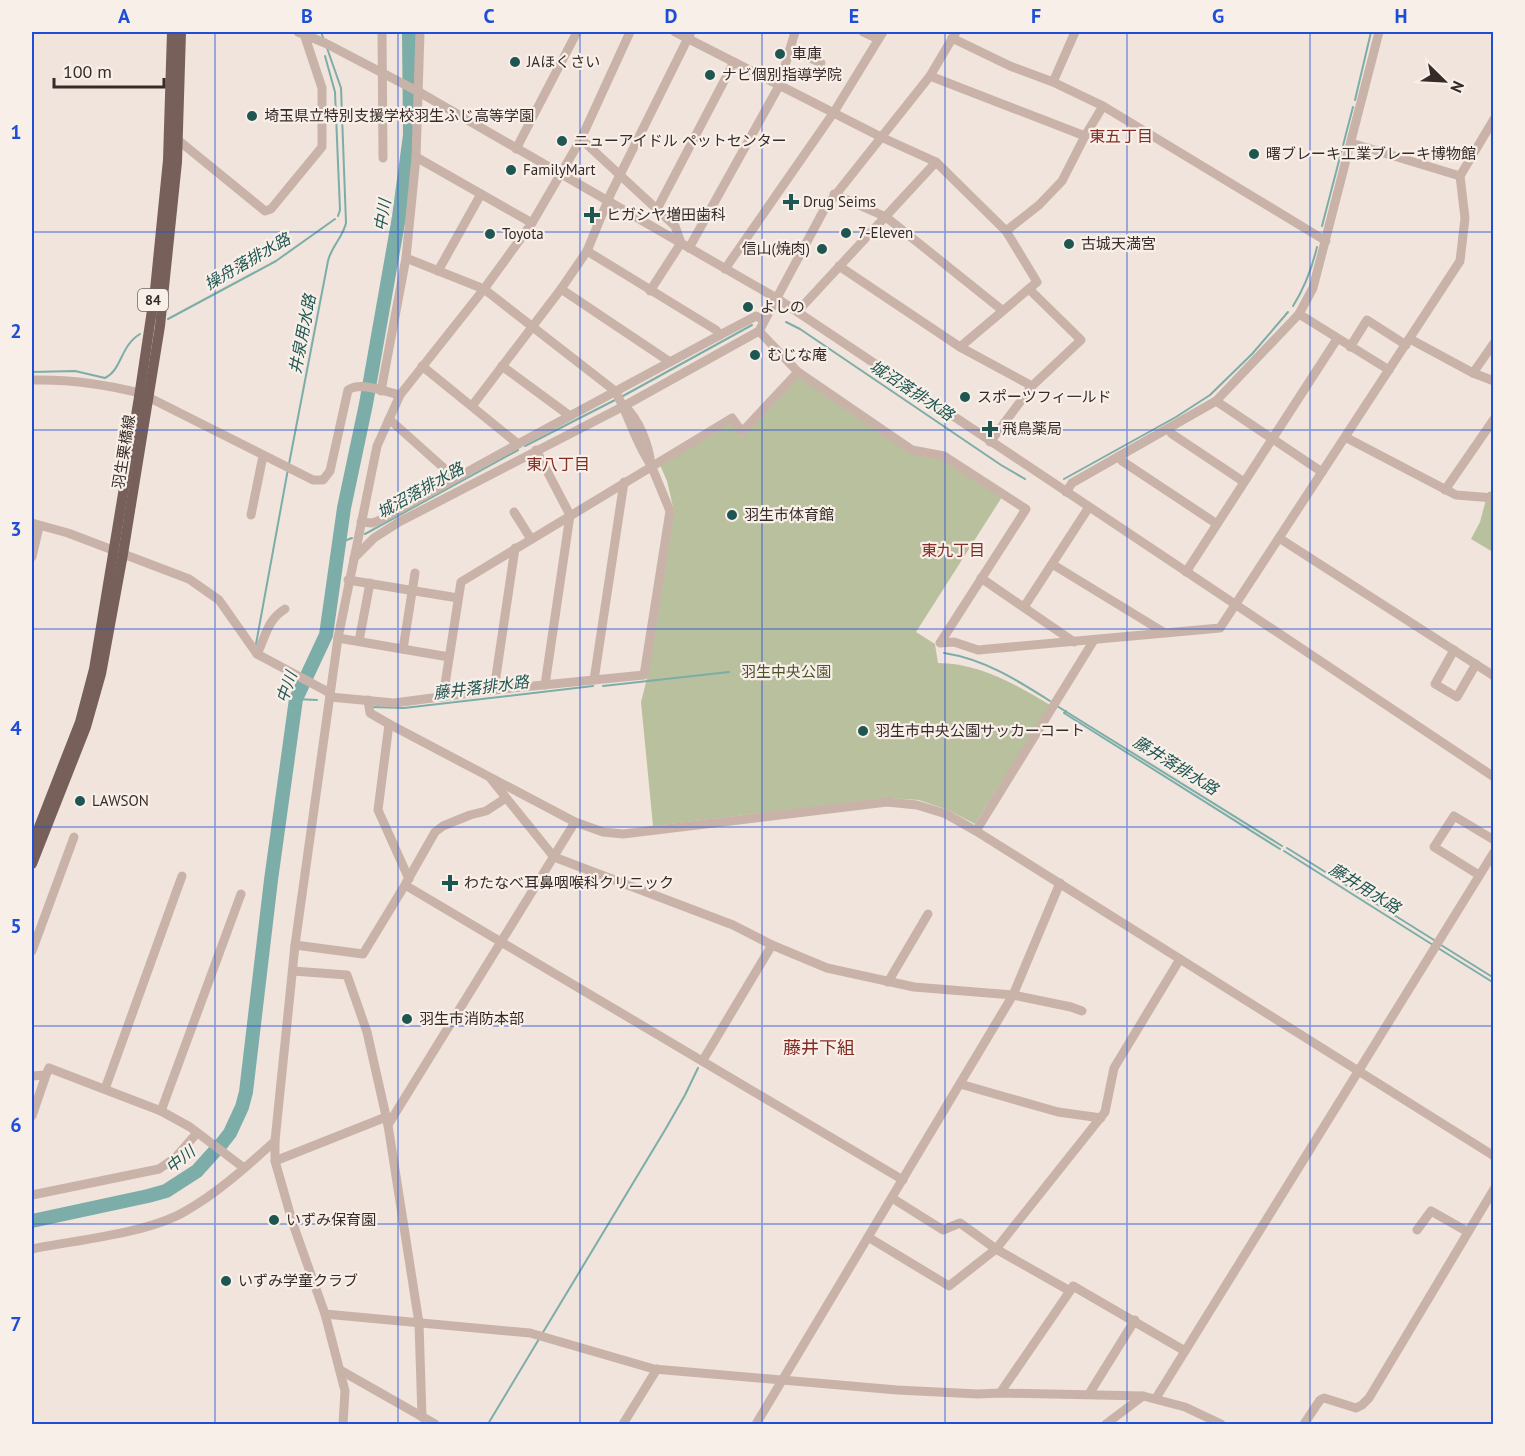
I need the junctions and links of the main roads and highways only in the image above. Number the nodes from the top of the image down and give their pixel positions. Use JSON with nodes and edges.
{"nodes":[{"id":1,"x":172,"y":32,"type":"edge"},
{"id":2,"x":181,"y":32,"type":"edge"},
{"id":3,"x":144,"y":395,"type":"junction"},
{"id":4,"x":118,"y":552,"type":"junction"},
{"id":5,"x":32,"y":845,"type":"edge"},
{"id":6,"x":32,"y":864,"type":"edge"}],
"edges":[{"from":1,"to":3,"type":"main road","name":"羽生栗橋線","number":"84"},
{"from":2,"to":3,"type":"main road","name":"羽生栗橋線","number":"84"},
{"from":3,"to":4,"type":"main road","name":"羽生栗橋線","number":"84"},
{"from":4,"to":5,"type":"main road","name":"羽生栗橋線","number":"84"},
{"from":4,"to":6,"type":"main road","name":"羽生栗橋線","number":"84"}]}
